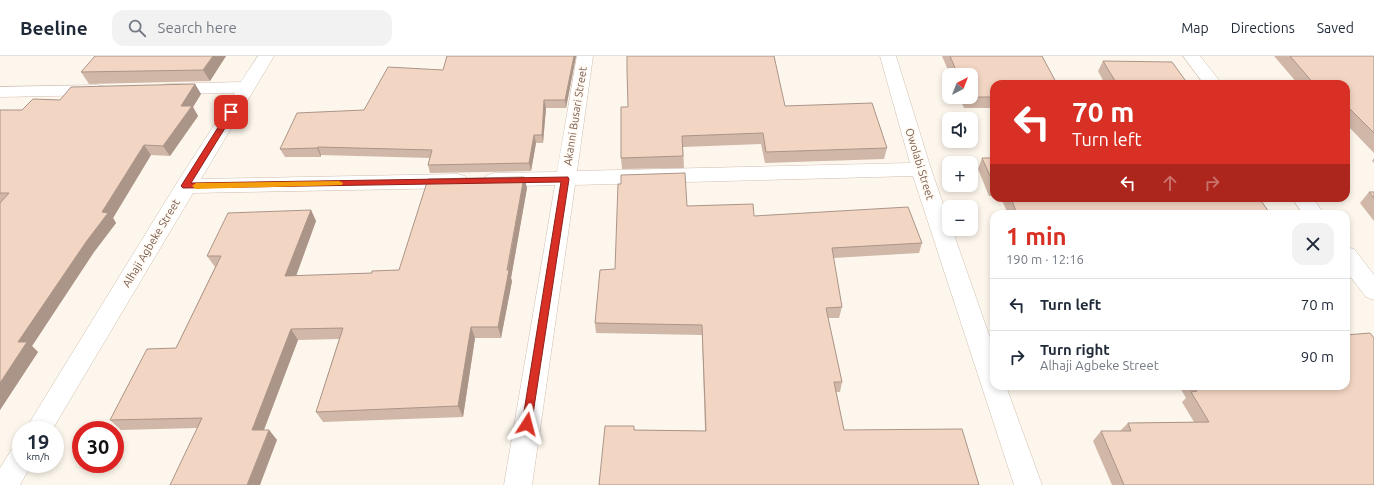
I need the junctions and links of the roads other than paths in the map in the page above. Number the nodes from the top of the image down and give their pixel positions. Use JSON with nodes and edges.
{"nodes":[{"id":1,"x":266,"y":56,"type":"edge"},
{"id":2,"x":585,"y":56,"type":"edge"},
{"id":3,"x":888,"y":56,"type":"edge"},
{"id":4,"x":1191,"y":56,"type":"edge"},
{"id":5,"x":1210,"y":80,"type":"edge"},
{"id":6,"x":247,"y":87,"type":"junction"},
{"id":7,"x":151,"y":89,"type":"edge"},
{"id":8,"x":111,"y":90,"type":"edge"},
{"id":9,"x":0,"y":92,"type":"edge"},
{"id":10,"x":921,"y":169,"type":"junction"},
{"id":11,"x":565,"y":179,"type":"junction"},
{"id":12,"x":186,"y":186,"type":"junction"},
{"id":13,"x":1350,"y":260,"type":"edge"},
{"id":14,"x":1374,"y":291,"type":"edge"},
{"id":15,"x":990,"y":374,"type":"edge"},
{"id":16,"x":995,"y":390,"type":"edge"},
{"id":17,"x":43,"y":421,"type":"edge"},
{"id":18,"x":12,"y":473,"type":"edge"},
{"id":19,"x":5,"y":485,"type":"edge"},
{"id":20,"x":518,"y":485,"type":"edge"},
{"id":21,"x":1028,"y":485,"type":"edge"}],
"edges":[{"from":1,"to":6,"type":"street","name":"Alhaji Agbeke Street"},
{"from":2,"to":11,"type":"street","name":"Akanni Busari Street"},
{"from":3,"to":10,"type":"street","name":"Owolabi Street"},
{"from":4,"to":5,"type":"street"},
{"from":6,"to":7,"type":"street"},
{"from":6,"to":12,"type":"street","name":"Alhaji Agbeke Street"},
{"from":8,"to":9,"type":"street"},
{"from":10,"to":11,"type":"street"},
{"from":10,"to":15,"type":"street","name":"Owolabi Street"},
{"from":11,"to":12,"type":"street"},
{"from":11,"to":20,"type":"street","name":"Akanni Busari Street"},
{"from":12,"to":17,"type":"street","name":"Alhaji Agbeke Street"},
{"from":13,"to":14,"type":"street"},
{"from":16,"to":21,"type":"street","name":"Owolabi Street"},
{"from":18,"to":19,"type":"street"}]}
